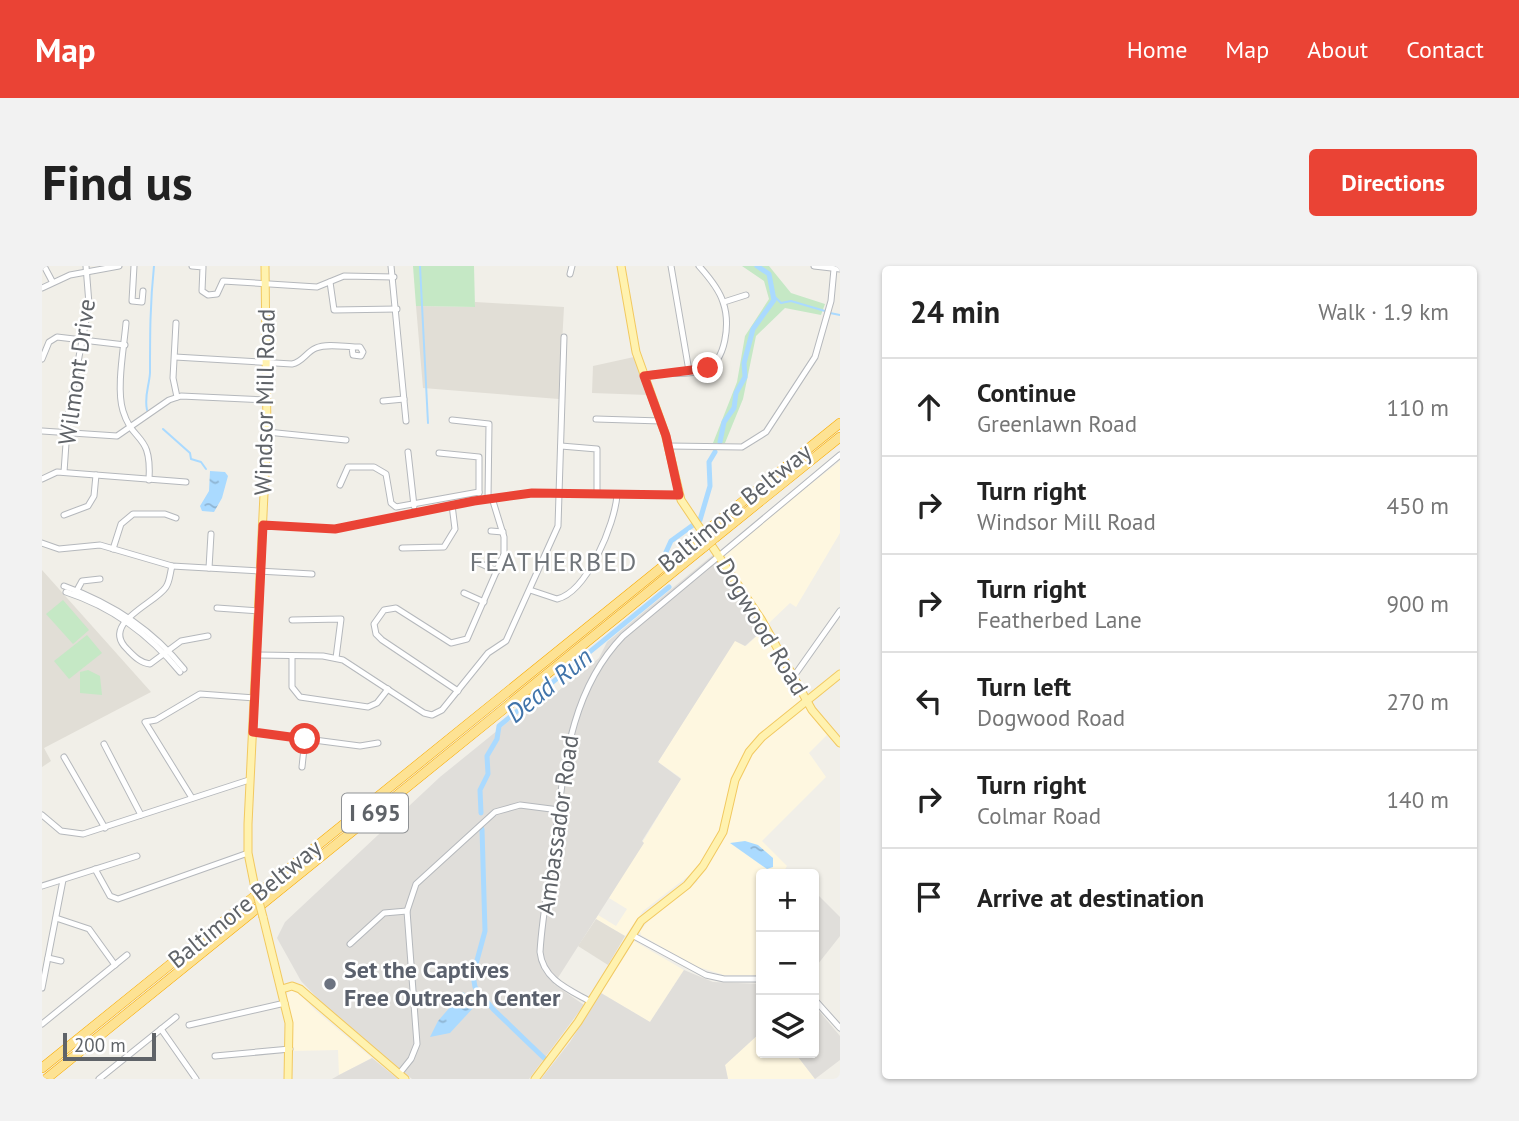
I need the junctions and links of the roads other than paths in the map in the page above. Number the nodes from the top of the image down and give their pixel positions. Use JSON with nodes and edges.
{"nodes":[{"id":1,"x":44,"y":266,"type":"edge"},
{"id":2,"x":119,"y":266,"type":"edge"},
{"id":3,"x":134,"y":266,"type":"edge"},
{"id":4,"x":192,"y":266,"type":"edge"},
{"id":5,"x":265,"y":266,"type":"edge"},
{"id":6,"x":391,"y":266,"type":"edge"},
{"id":7,"x":572,"y":266,"type":"edge"},
{"id":8,"x":621,"y":266,"type":"edge"},
{"id":9,"x":671,"y":266,"type":"edge"},
{"id":10,"x":699,"y":266,"type":"edge"},
{"id":11,"x":814,"y":266,"type":"edge"},
{"id":12,"x":87,"y":269,"type":"edge"},
{"id":13,"x":837,"y":269,"type":"edge"},
{"id":14,"x":570,"y":274,"type":"dead end"},
{"id":15,"x":394,"y":277,"type":"junction"},
{"id":16,"x":52,"y":281,"type":"junction"},
{"id":17,"x":330,"y":282,"type":"junction"},
{"id":18,"x":265,"y":283,"type":"junction"},
{"id":19,"x":42,"y":288,"type":"edge"},
{"id":20,"x":143,"y":291,"type":"dead end"},
{"id":21,"x":746,"y":295,"type":"dead end"},
{"id":22,"x":724,"y":302,"type":"junction"},
{"id":23,"x":397,"y":309,"type":"junction"},
{"id":24,"x":126,"y":323,"type":"dead end"},
{"id":25,"x":176,"y":323,"type":"dead end"},
{"id":26,"x":564,"y":337,"type":"dead end"},
{"id":27,"x":83,"y":341,"type":"junction"},
{"id":28,"x":124,"y":345,"type":"junction"},
{"id":29,"x":352,"y":347,"type":"dead end"},
{"id":30,"x":175,"y":357,"type":"junction"},
{"id":31,"x":42,"y":359,"type":"edge"},
{"id":32,"x":267,"y":362,"type":"junction"},
{"id":33,"x":689,"y":371,"type":"junction"},
{"id":34,"x":644,"y":376,"type":"junction"},
{"id":35,"x":177,"y":397,"type":"junction"},
{"id":36,"x":404,"y":399,"type":"junction"},
{"id":37,"x":267,"y":400,"type":"junction"},
{"id":38,"x":383,"y":401,"type":"dead end"},
{"id":39,"x":596,"y":418,"type":"dead end"},
{"id":40,"x":452,"y":420,"type":"dead end"},
{"id":41,"x":406,"y":421,"type":"dead end"},
{"id":42,"x":661,"y":421,"type":"junction"},
{"id":43,"x":840,"y":422,"type":"edge"},
{"id":44,"x":133,"y":427,"type":"junction"},
{"id":45,"x":42,"y":431,"type":"edge"},
{"id":46,"x":267,"y":432,"type":"junction"},
{"id":47,"x":67,"y":433,"type":"junction"},
{"id":48,"x":840,"y":437,"type":"edge"},
{"id":49,"x":346,"y":440,"type":"dead end"},
{"id":50,"x":561,"y":446,"type":"junction"},
{"id":51,"x":668,"y":446,"type":"junction"},
{"id":52,"x":408,"y":452,"type":"dead end"},
{"id":53,"x":439,"y":453,"type":"dead end"},
{"id":54,"x":840,"y":455,"type":"edge"},
{"id":55,"x":64,"y":472,"type":"junction"},
{"id":56,"x":96,"y":475,"type":"junction"},
{"id":57,"x":42,"y":479,"type":"edge"},
{"id":58,"x":149,"y":480,"type":"junction"},
{"id":59,"x":186,"y":482,"type":"dead end"},
{"id":60,"x":340,"y":485,"type":"dead end"},
{"id":61,"x":479,"y":492,"type":"junction"},
{"id":62,"x":560,"y":493,"type":"junction"},
{"id":63,"x":597,"y":494,"type":"junction"},
{"id":64,"x":617,"y":495,"type":"junction"},
{"id":65,"x":679,"y":495,"type":"junction"},
{"id":66,"x":490,"y":498,"type":"junction"},
{"id":67,"x":479,"y":500,"type":"junction"},
{"id":68,"x":413,"y":504,"type":"junction"},
{"id":69,"x":452,"y":505,"type":"junction"},
{"id":70,"x":415,"y":513,"type":"junction"},
{"id":71,"x":64,"y":514,"type":"dead end"},
{"id":72,"x":176,"y":518,"type":"dead end"},
{"id":73,"x":263,"y":525,"type":"junction"},
{"id":74,"x":491,"y":531,"type":"dead end"},
{"id":75,"x":503,"y":532,"type":"junction"},
{"id":76,"x":211,"y":534,"type":"dead end"},
{"id":77,"x":42,"y":544,"type":"edge"},
{"id":78,"x":402,"y":548,"type":"dead end"},
{"id":79,"x":113,"y":549,"type":"junction"},
{"id":80,"x":718,"y":555,"type":"junction"},
{"id":81,"x":477,"y":562,"type":"dead end"},
{"id":82,"x":172,"y":566,"type":"junction"},
{"id":83,"x":209,"y":568,"type":"junction"},
{"id":84,"x":262,"y":569,"type":"junction"},
{"id":85,"x":498,"y":571,"type":"junction"},
{"id":86,"x":312,"y":574,"type":"dead end"},
{"id":87,"x":100,"y":579,"type":"dead end"},
{"id":88,"x":65,"y":589,"type":"dead end"},
{"id":89,"x":530,"y":590,"type":"junction"},
{"id":90,"x":76,"y":593,"type":"junction"},
{"id":91,"x":464,"y":593,"type":"dead end"},
{"id":92,"x":484,"y":602,"type":"junction"},
{"id":93,"x":217,"y":608,"type":"dead end"},
{"id":94,"x":259,"y":611,"type":"junction"},
{"id":95,"x":840,"y":611,"type":"edge"},
{"id":96,"x":128,"y":620,"type":"junction"},
{"id":97,"x":292,"y":620,"type":"dead end"},
{"id":98,"x":208,"y":636,"type":"dead end"},
{"id":99,"x":167,"y":653,"type":"junction"},
{"id":100,"x":258,"y":655,"type":"junction"},
{"id":101,"x":292,"y":656,"type":"junction"},
{"id":102,"x":336,"y":658,"type":"junction"},
{"id":103,"x":182,"y":671,"type":"dead end"},
{"id":104,"x":840,"y":674,"type":"edge"},
{"id":105,"x":794,"y":676,"type":"junction"},
{"id":106,"x":388,"y":689,"type":"junction"},
{"id":107,"x":457,"y":691,"type":"junction"},
{"id":108,"x":256,"y":698,"type":"junction"},
{"id":109,"x":808,"y":702,"type":"junction"},
{"id":110,"x":253,"y":732,"type":"junction"},
{"id":111,"x":305,"y":739,"type":"junction"},
{"id":112,"x":378,"y":743,"type":"dead end"},
{"id":113,"x":840,"y":743,"type":"edge"},
{"id":114,"x":104,"y":744,"type":"dead end"},
{"id":115,"x":64,"y":757,"type":"dead end"},
{"id":116,"x":302,"y":766,"type":"dead end"},
{"id":117,"x":249,"y":780,"type":"junction"},
{"id":118,"x":192,"y":798,"type":"junction"},
{"id":119,"x":559,"y":810,"type":"junction"},
{"id":120,"x":141,"y":815,"type":"junction"},
{"id":121,"x":44,"y":820,"type":"edge"},
{"id":122,"x":105,"y":828,"type":"junction"},
{"id":123,"x":248,"y":853,"type":"junction"},
{"id":124,"x":137,"y":856,"type":"dead end"},
{"id":125,"x":95,"y":869,"type":"junction"},
{"id":126,"x":63,"y":880,"type":"junction"},
{"id":127,"x":42,"y":886,"type":"edge"},
{"id":128,"x":407,"y":911,"type":"junction"},
{"id":129,"x":56,"y":918,"type":"junction"},
{"id":130,"x":632,"y":935,"type":"junction"},
{"id":131,"x":350,"y":944,"type":"dead end"},
{"id":132,"x":127,"y":955,"type":"dead end"},
{"id":133,"x":48,"y":958,"type":"junction"},
{"id":134,"x":61,"y":961,"type":"dead end"},
{"id":135,"x":115,"y":965,"type":"junction"},
{"id":136,"x":756,"y":979,"type":"edge"},
{"id":137,"x":42,"y":988,"type":"edge"},
{"id":138,"x":282,"y":989,"type":"junction"},
{"id":139,"x":591,"y":1002,"type":"junction"},
{"id":140,"x":285,"y":1003,"type":"junction"},
{"id":141,"x":819,"y":1005,"type":"edge"},
{"id":142,"x":176,"y":1017,"type":"dead end"},
{"id":143,"x":42,"y":1023,"type":"edge"},
{"id":144,"x":189,"y":1025,"type":"dead end"},
{"id":145,"x":840,"y":1028,"type":"edge"},
{"id":146,"x":161,"y":1029,"type":"junction"},
{"id":147,"x":290,"y":1049,"type":"junction"},
{"id":148,"x":215,"y":1055,"type":"dead end"},
{"id":149,"x":42,"y":1068,"type":"edge"},
{"id":150,"x":402,"y":1076,"type":"edge"},
{"id":151,"x":46,"y":1079,"type":"edge"},
{"id":152,"x":99,"y":1079,"type":"edge"},
{"id":153,"x":196,"y":1079,"type":"edge"},
{"id":154,"x":288,"y":1079,"type":"edge"},
{"id":155,"x":535,"y":1079,"type":"edge"}],
"edges":[{"from":1,"to":16,"type":"street"},
{"from":2,"to":12,"type":"street"},
{"from":3,"to":20,"type":"street"},
{"from":4,"to":18,"type":"street"},
{"from":5,"to":18,"type":"main road","name":"Windsor Mill Road"},
{"from":6,"to":15,"type":"street"},
{"from":7,"to":14,"type":"street"},
{"from":8,"to":34,"type":"main road","name":"Dogwood Road"},
{"from":9,"to":33,"type":"street"},
{"from":10,"to":22,"type":"street"},
{"from":11,"to":13,"type":"street"},
{"from":12,"to":16,"type":"street"},
{"from":12,"to":27,"type":"street","name":"Wilmont Drive"},
{"from":13,"to":51,"type":"street"},
{"from":15,"to":17,"type":"street"},
{"from":15,"to":23,"type":"street"},
{"from":16,"to":19,"type":"street"},
{"from":17,"to":18,"type":"street"},
{"from":17,"to":23,"type":"street"},
{"from":18,"to":32,"type":"main road","name":"Windsor Mill Road"},
{"from":21,"to":22,"type":"street"},
{"from":22,"to":33,"type":"street"},
{"from":23,"to":36,"type":"street"},
{"from":24,"to":28,"type":"street"},
{"from":25,"to":30,"type":"street"},
{"from":26,"to":50,"type":"street"},
{"from":27,"to":28,"type":"street"},
{"from":27,"to":31,"type":"street"},
{"from":27,"to":47,"type":"street","name":"Wilmont Drive"},
{"from":28,"to":44,"type":"street"},
{"from":29,"to":32,"type":"street"},
{"from":30,"to":32,"type":"street"},
{"from":30,"to":35,"type":"street"},
{"from":32,"to":37,"type":"main road","name":"Windsor Mill Road"},
{"from":33,"to":34,"type":"street"},
{"from":34,"to":42,"type":"main road","name":"Dogwood Road"},
{"from":35,"to":37,"type":"street"},
{"from":35,"to":44,"type":"street"},
{"from":36,"to":38,"type":"street"},
{"from":36,"to":41,"type":"street"},
{"from":37,"to":46,"type":"main road","name":"Windsor Mill Road"},
{"from":39,"to":42,"type":"street"},
{"from":40,"to":66,"type":"street"},
{"from":42,"to":51,"type":"main road","name":"Dogwood Road"},
{"from":43,"to":149,"type":"highway","name":"Baltimore Beltway","number":"I 695","bridge":true},
{"from":44,"to":47,"type":"street"},
{"from":44,"to":58,"type":"street"},
{"from":45,"to":47,"type":"street"},
{"from":46,"to":49,"type":"street"},
{"from":46,"to":73,"type":"main road","name":"Windsor Mill Road"},
{"from":47,"to":55,"type":"street","name":"Wilmont Drive"},
{"from":48,"to":151,"type":"highway","name":"Baltimore Beltway","number":"I 695","bridge":true},
{"from":50,"to":62,"type":"street"},
{"from":50,"to":63,"type":"street"},
{"from":51,"to":65,"type":"main road","name":"Dogwood Road"},
{"from":52,"to":68,"type":"street"},
{"from":53,"to":61,"type":"street"},
{"from":54,"to":80,"type":"street","name":"Ambassador Road"},
{"from":55,"to":56,"type":"street"},
{"from":55,"to":57,"type":"street"},
{"from":56,"to":58,"type":"street"},
{"from":56,"to":71,"type":"street"},
{"from":58,"to":59,"type":"street"},
{"from":60,"to":68,"type":"street"},
{"from":61,"to":67,"type":"street"},
{"from":61,"to":68,"type":"street"},
{"from":62,"to":63,"type":"street"},
{"from":62,"to":66,"type":"street"},
{"from":62,"to":89,"type":"street"},
{"from":63,"to":64,"type":"street"},
{"from":64,"to":65,"type":"street"},
{"from":64,"to":89,"type":"street"},
{"from":65,"to":80,"type":"main road","name":"Dogwood Road"},
{"from":66,"to":67,"type":"street"},
{"from":66,"to":75,"type":"street"},
{"from":67,"to":69,"type":"street"},
{"from":68,"to":70,"type":"street"},
{"from":69,"to":70,"type":"street"},
{"from":69,"to":78,"type":"street"},
{"from":70,"to":73,"type":"street"},
{"from":72,"to":79,"type":"street"},
{"from":73,"to":84,"type":"main road","name":"Windsor Mill Road"},
{"from":74,"to":75,"type":"street"},
{"from":75,"to":85,"type":"street"},
{"from":76,"to":83,"type":"street"},
{"from":77,"to":79,"type":"street"},
{"from":79,"to":82,"type":"street"},
{"from":80,"to":105,"type":"main road","name":"Dogwood Road"},
{"from":80,"to":119,"type":"street","name":"Ambassador Road"},
{"from":81,"to":85,"type":"street"},
{"from":82,"to":83,"type":"street"},
{"from":82,"to":96,"type":"street"},
{"from":83,"to":84,"type":"street"},
{"from":84,"to":86,"type":"street"},
{"from":84,"to":94,"type":"main road","name":"Windsor Mill Road"},
{"from":85,"to":92,"type":"street"},
{"from":87,"to":90,"type":"street"},
{"from":88,"to":90,"type":"street"},
{"from":89,"to":107,"type":"street"},
{"from":90,"to":96,"type":"street"},
{"from":91,"to":92,"type":"street"},
{"from":92,"to":107,"type":"street"},
{"from":93,"to":94,"type":"street"},
{"from":94,"to":100,"type":"main road","name":"Windsor Mill Road"},
{"from":95,"to":105,"type":"street"},
{"from":96,"to":99,"type":"street"},
{"from":96,"to":99,"type":"street"},
{"from":97,"to":102,"type":"street"},
{"from":98,"to":99,"type":"street"},
{"from":99,"to":103,"type":"street"},
{"from":100,"to":101,"type":"street"},
{"from":100,"to":108,"type":"main road","name":"Windsor Mill Road"},
{"from":101,"to":102,"type":"street"},
{"from":101,"to":106,"type":"street"},
{"from":102,"to":106,"type":"street"},
{"from":104,"to":109,"type":"main road"},
{"from":105,"to":109,"type":"main road","name":"Dogwood Road"},
{"from":106,"to":107,"type":"street"},
{"from":108,"to":110,"type":"main road","name":"Windsor Mill Road"},
{"from":108,"to":118,"type":"street"},
{"from":109,"to":113,"type":"main road","name":"Dogwood Road"},
{"from":109,"to":130,"type":"main road"},
{"from":110,"to":111,"type":"street"},
{"from":110,"to":117,"type":"main road","name":"Windsor Mill Road"},
{"from":111,"to":112,"type":"street"},
{"from":111,"to":116,"type":"street"},
{"from":114,"to":120,"type":"street"},
{"from":115,"to":122,"type":"street"},
{"from":117,"to":118,"type":"street"},
{"from":117,"to":123,"type":"main road","name":"Windsor Mill Road"},
{"from":118,"to":120,"type":"street"},
{"from":119,"to":128,"type":"street"},
{"from":119,"to":139,"type":"street","name":"Ambassador Road"},
{"from":120,"to":122,"type":"street"},
{"from":121,"to":122,"type":"street"},
{"from":123,"to":125,"type":"street"},
{"from":123,"to":138,"type":"main road","name":"Windsor Mill Road","bridge":true},
{"from":124,"to":125,"type":"street"},
{"from":125,"to":126,"type":"street"},
{"from":126,"to":127,"type":"street"},
{"from":126,"to":129,"type":"street"},
{"from":128,"to":131,"type":"street"},
{"from":128,"to":150,"type":"street"},
{"from":129,"to":133,"type":"street"},
{"from":129,"to":135,"type":"street"},
{"from":130,"to":136,"type":"street"},
{"from":130,"to":139,"type":"main road"},
{"from":132,"to":135,"type":"street"},
{"from":133,"to":134,"type":"street"},
{"from":133,"to":137,"type":"street"},
{"from":135,"to":143,"type":"street"},
{"from":138,"to":140,"type":"main road","name":"Windsor Mill Road"},
{"from":138,"to":150,"type":"main road"},
{"from":139,"to":155,"type":"main road"},
{"from":140,"to":144,"type":"street"},
{"from":140,"to":147,"type":"main road","name":"Windsor Mill Road"},
{"from":141,"to":145,"type":"street"},
{"from":142,"to":146,"type":"street"},
{"from":146,"to":152,"type":"street"},
{"from":146,"to":153,"type":"street"},
{"from":147,"to":148,"type":"street"},
{"from":147,"to":154,"type":"main road","name":"Windsor Mill Road"}]}
